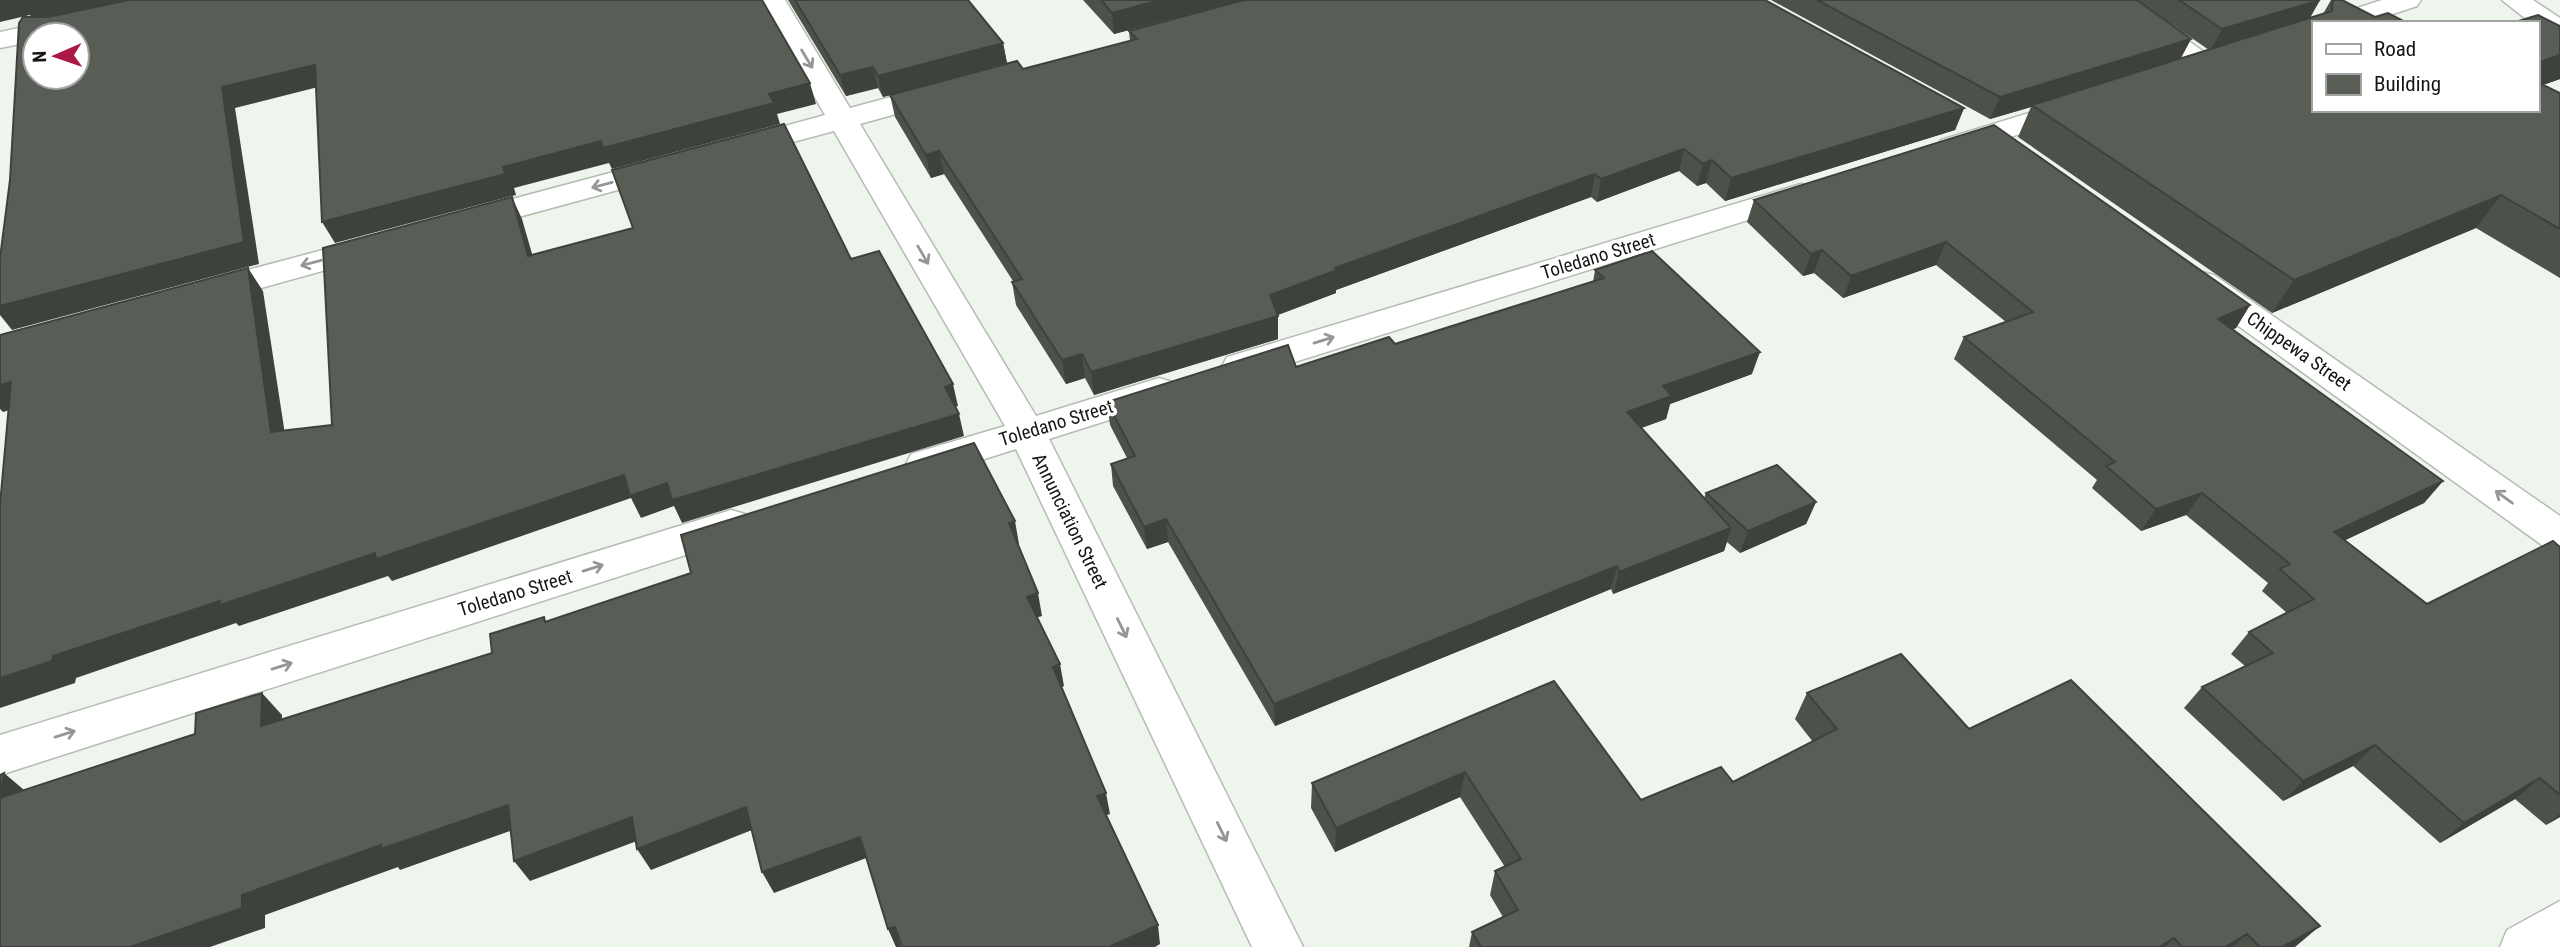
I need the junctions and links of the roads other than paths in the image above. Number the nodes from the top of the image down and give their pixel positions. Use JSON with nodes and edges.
{"nodes":[{"id":1,"x":772,"y":0,"type":"edge"},
{"id":2,"x":2114,"y":0,"type":"edge"},
{"id":3,"x":2408,"y":0,"type":"edge"},
{"id":4,"x":2515,"y":0,"type":"edge"},
{"id":5,"x":93,"y":20,"type":"edge"},
{"id":6,"x":2345,"y":21,"type":"edge"},
{"id":7,"x":2560,"y":30,"type":"edge"},
{"id":8,"x":0,"y":40,"type":"edge"},
{"id":9,"x":2170,"y":78,"type":"edge"},
{"id":10,"x":977,"y":83,"type":"edge"},
{"id":11,"x":2106,"y":98,"type":"edge"},
{"id":12,"x":1954,"y":114,"type":"edge"},
{"id":13,"x":844,"y":119,"type":"junction"},
{"id":14,"x":1990,"y":134,"type":"junction"},
{"id":15,"x":1924,"y":155,"type":"edge"},
{"id":16,"x":2024,"y":158,"type":"edge"},
{"id":17,"x":1832,"y":183,"type":"edge"},
{"id":18,"x":442,"y":228,"type":"edge"},
{"id":19,"x":402,"y":239,"type":"edge"},
{"id":20,"x":2171,"y":261,"type":"edge"},
{"id":21,"x":174,"y":301,"type":"edge"},
{"id":22,"x":1027,"y":432,"type":"junction"},
{"id":23,"x":893,"y":474,"type":"edge"},
{"id":24,"x":760,"y":516,"type":"edge"},
{"id":25,"x":2560,"y":537,"type":"edge"},
{"id":26,"x":0,"y":754,"type":"edge"},
{"id":27,"x":2560,"y":925,"type":"edge"},
{"id":28,"x":1278,"y":947,"type":"edge"},
{"id":29,"x":2525,"y":947,"type":"edge"}],
"edges":[{"from":1,"to":13,"type":"street","name":"Annunciation Street","one_way":true},
{"from":2,"to":9,"type":"street"},
{"from":3,"to":6,"type":"street"},
{"from":4,"to":7,"type":"street"},
{"from":5,"to":8,"type":"street"},
{"from":10,"to":13,"type":"street"},
{"from":11,"to":14,"type":"street"},
{"from":12,"to":14,"type":"street"},
{"from":13,"to":18,"type":"street","one_way":true},
{"from":13,"to":22,"type":"street","name":"Annunciation Street","one_way":true},
{"from":14,"to":15,"type":"street"},
{"from":14,"to":16,"type":"street"},
{"from":22,"to":17,"type":"street","name":"Toledano Street","one_way":true},
{"from":19,"to":21,"type":"street","one_way":true},
{"from":25,"to":20,"type":"street","name":"Chippewa Street","one_way":true},
{"from":22,"to":23,"type":"street","name":"Toledano Street"},
{"from":22,"to":28,"type":"street","name":"Annunciation Street","one_way":true},
{"from":26,"to":24,"type":"street","name":"Toledano Street","one_way":true},
{"from":27,"to":29,"type":"street"}]}
